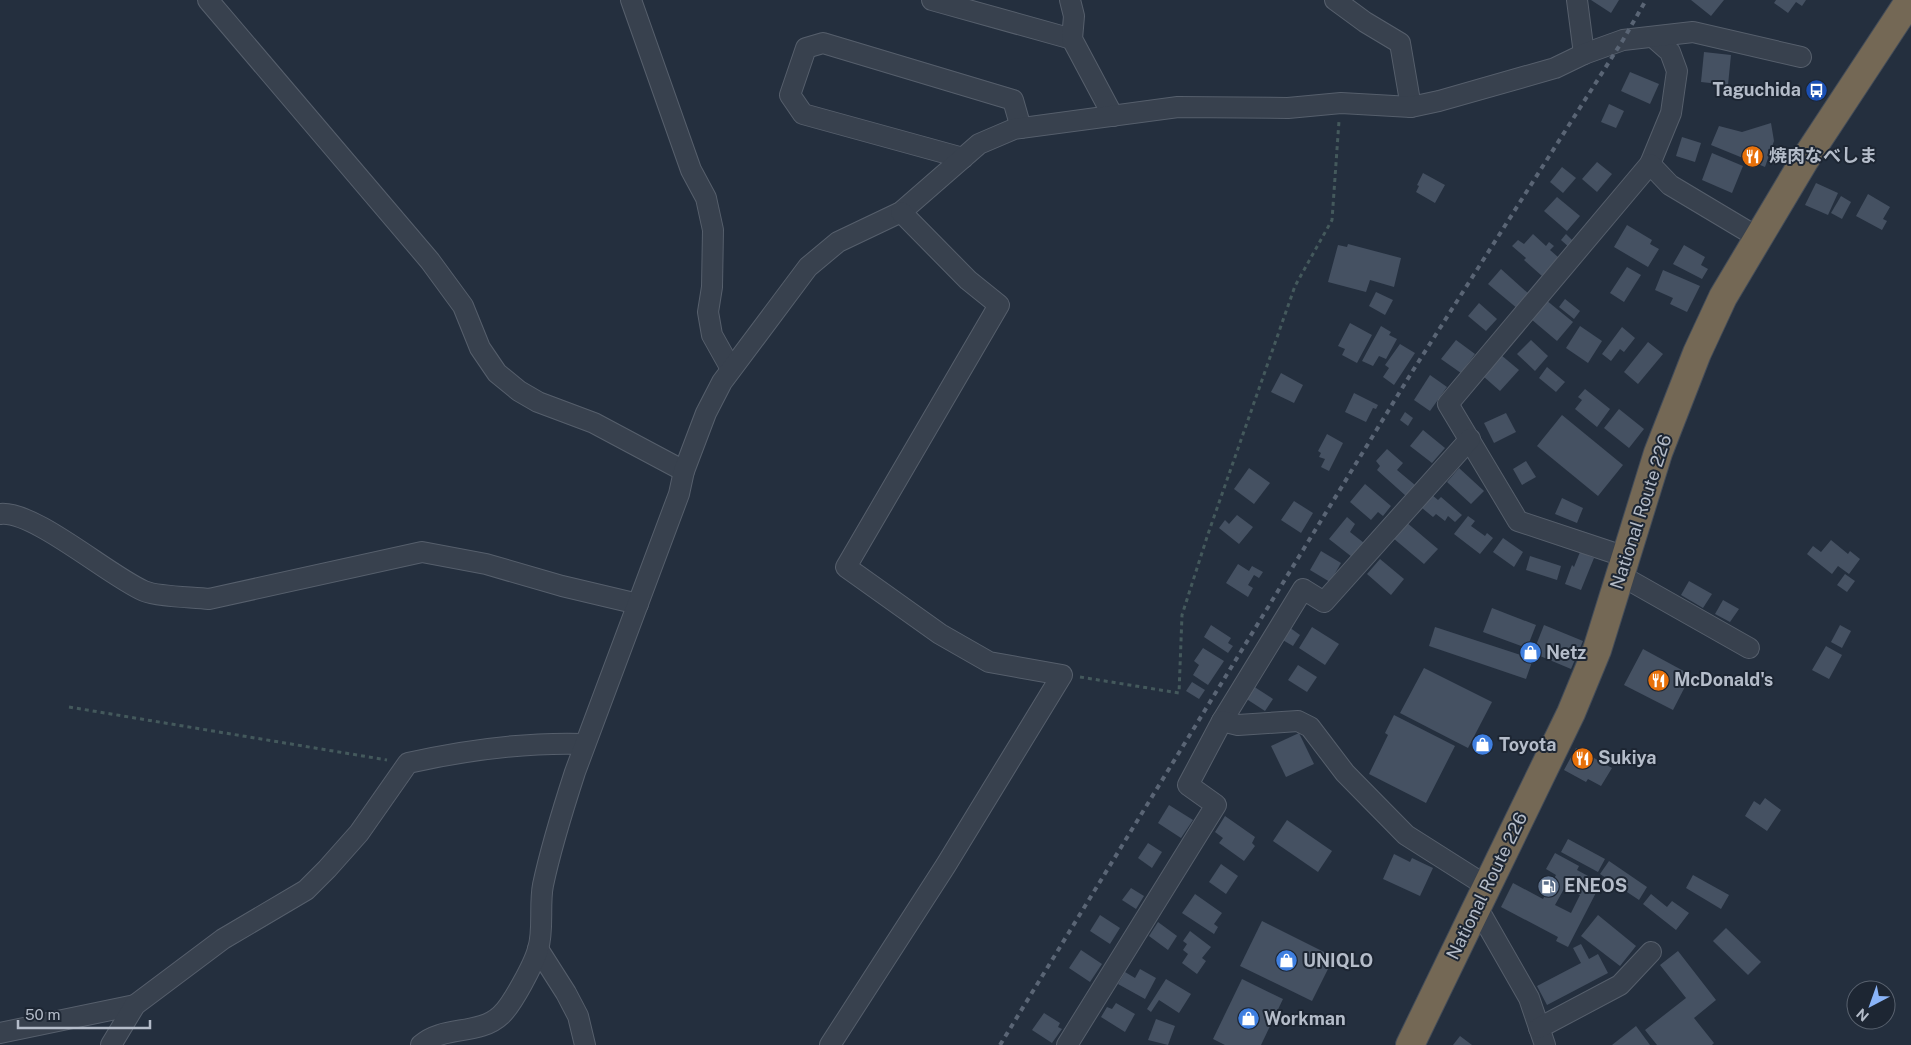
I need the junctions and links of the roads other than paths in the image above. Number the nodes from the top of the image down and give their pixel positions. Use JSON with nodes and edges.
{"nodes":[{"id":1,"x":208,"y":0,"type":"edge"},
{"id":2,"x":631,"y":0,"type":"edge"},
{"id":3,"x":932,"y":0,"type":"edge"},
{"id":4,"x":1070,"y":0,"type":"edge"},
{"id":5,"x":1336,"y":0,"type":"edge"},
{"id":6,"x":1577,"y":0,"type":"edge"},
{"id":7,"x":1910,"y":0,"type":"edge"},
{"id":8,"x":1653,"y":37,"type":"junction"},
{"id":9,"x":1072,"y":39,"type":"junction"},
{"id":10,"x":1584,"y":54,"type":"junction"},
{"id":11,"x":1801,"y":57,"type":"dead end"},
{"id":12,"x":1411,"y":107,"type":"junction"},
{"id":13,"x":1113,"y":116,"type":"junction"},
{"id":14,"x":1021,"y":128,"type":"junction"},
{"id":15,"x":963,"y":158,"type":"junction"},
{"id":16,"x":1650,"y":164,"type":"junction"},
{"id":17,"x":901,"y":212,"type":"junction"},
{"id":18,"x":1757,"y":237,"type":"junction"},
{"id":19,"x":731,"y":369,"type":"junction"},
{"id":20,"x":1470,"y":439,"type":"junction"},
{"id":21,"x":684,"y":471,"type":"junction"},
{"id":22,"x":0,"y":514,"type":"edge"},
{"id":23,"x":1623,"y":566,"type":"junction"},
{"id":24,"x":638,"y":604,"type":"junction"},
{"id":25,"x":1749,"y":648,"type":"dead end"},
{"id":26,"x":1222,"y":721,"type":"junction"},
{"id":27,"x":585,"y":744,"type":"junction"},
{"id":28,"x":1482,"y":897,"type":"junction"},
{"id":29,"x":538,"y":949,"type":"junction"},
{"id":30,"x":1651,"y":952,"type":"dead end"},
{"id":31,"x":135,"y":1005,"type":"junction"},
{"id":32,"x":0,"y":1033,"type":"edge"},
{"id":33,"x":1542,"y":1037,"type":"edge"},
{"id":34,"x":111,"y":1045,"type":"edge"},
{"id":35,"x":421,"y":1045,"type":"edge"},
{"id":36,"x":585,"y":1045,"type":"edge"},
{"id":37,"x":830,"y":1045,"type":"edge"},
{"id":38,"x":1067,"y":1045,"type":"edge"},
{"id":39,"x":1410,"y":1045,"type":"edge"}],
"edges":[{"from":1,"to":21,"type":"street"},
{"from":2,"to":19,"type":"street"},
{"from":3,"to":9,"type":"street"},
{"from":4,"to":9,"type":"street"},
{"from":5,"to":12,"type":"street"},
{"from":6,"to":10,"type":"street"},
{"from":7,"to":18,"type":"highway","name":"National Route 226"},
{"from":8,"to":10,"type":"street"},
{"from":8,"to":11,"type":"street"},
{"from":8,"to":16,"type":"street"},
{"from":9,"to":13,"type":"street"},
{"from":10,"to":12,"type":"street"},
{"from":12,"to":13,"type":"street"},
{"from":13,"to":14,"type":"street"},
{"from":14,"to":15,"type":"street"},
{"from":14,"to":15,"type":"street"},
{"from":15,"to":17,"type":"street"},
{"from":16,"to":18,"type":"street"},
{"from":16,"to":20,"type":"street"},
{"from":17,"to":19,"type":"street"},
{"from":17,"to":37,"type":"street"},
{"from":18,"to":23,"type":"highway","name":"National Route 226"},
{"from":19,"to":21,"type":"street"},
{"from":20,"to":23,"type":"street"},
{"from":20,"to":26,"type":"street"},
{"from":21,"to":24,"type":"street"},
{"from":22,"to":24,"type":"street"},
{"from":23,"to":25,"type":"street"},
{"from":23,"to":28,"type":"highway","name":"National Route 226"},
{"from":24,"to":27,"type":"street"},
{"from":26,"to":28,"type":"street"},
{"from":26,"to":38,"type":"street"},
{"from":27,"to":29,"type":"street"},
{"from":27,"to":31,"type":"street"},
{"from":28,"to":33,"type":"street"},
{"from":28,"to":39,"type":"highway","name":"National Route 226"},
{"from":29,"to":35,"type":"street"},
{"from":29,"to":36,"type":"street"},
{"from":30,"to":33,"type":"street"},
{"from":31,"to":32,"type":"street"},
{"from":31,"to":34,"type":"street"}]}
